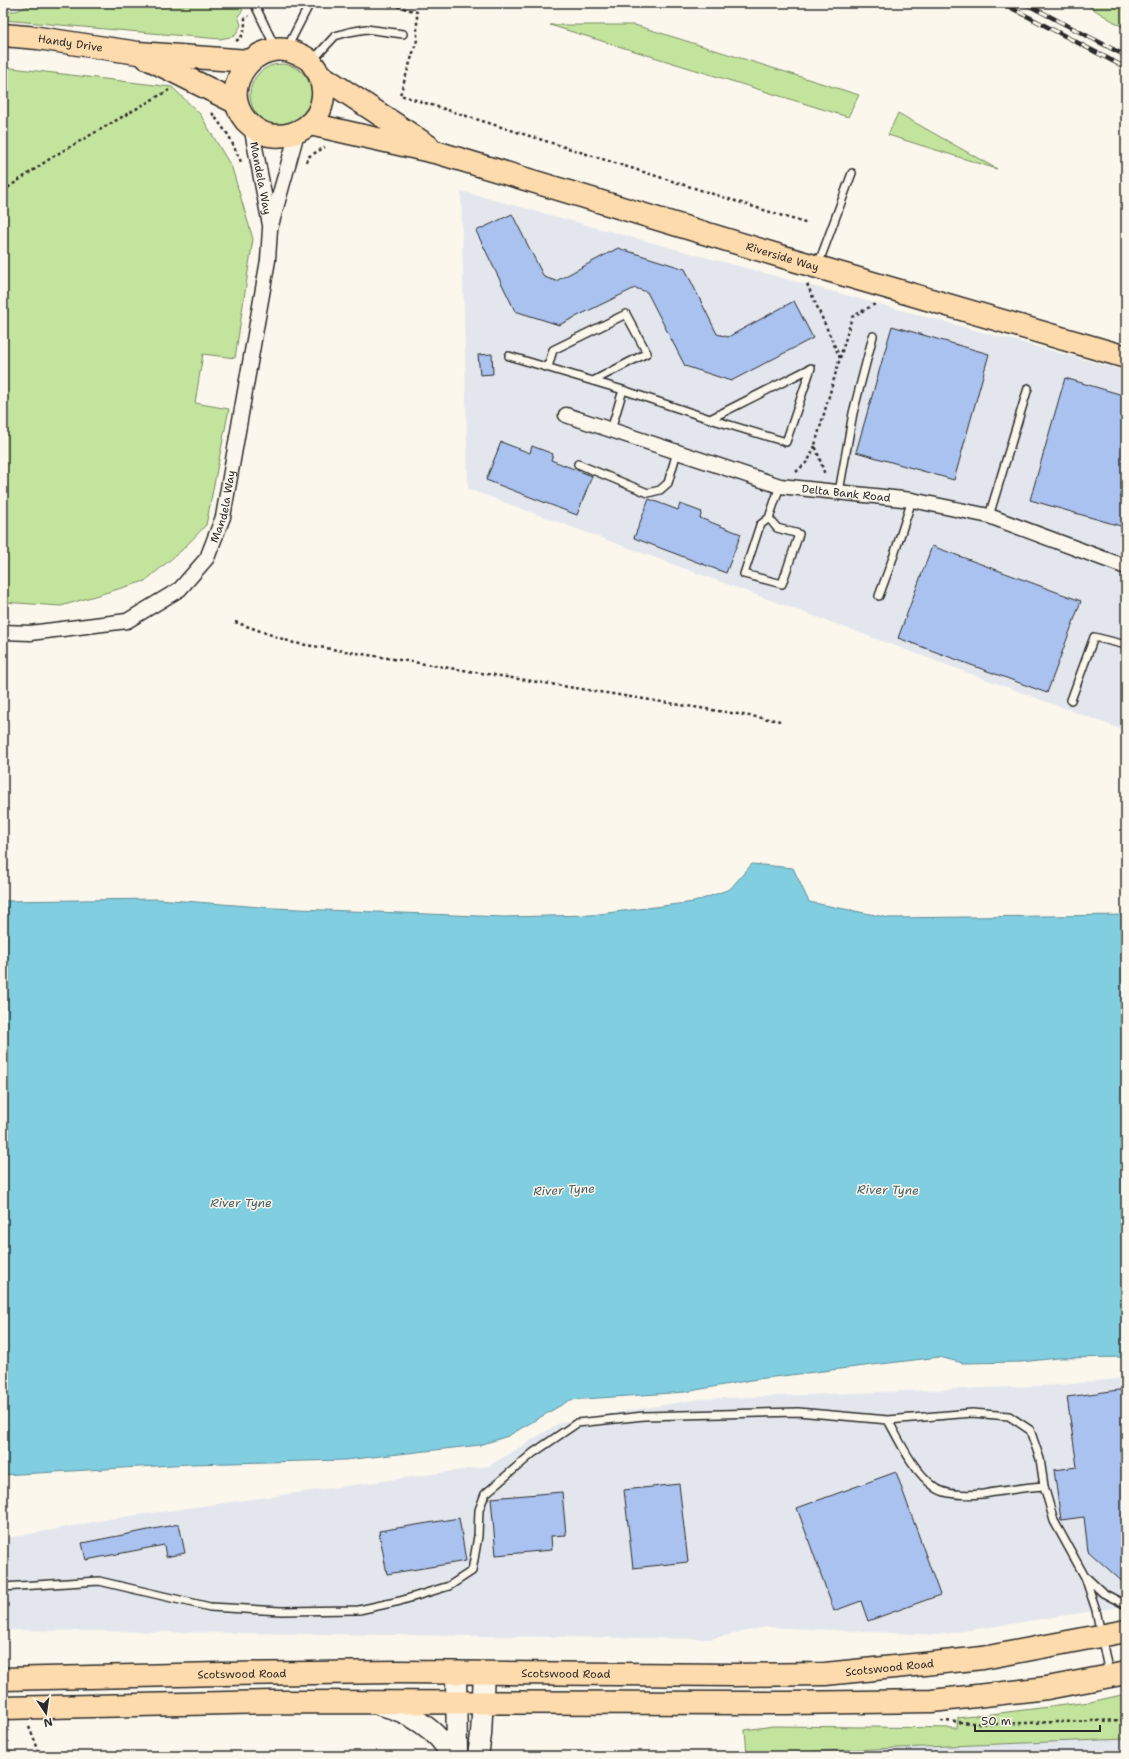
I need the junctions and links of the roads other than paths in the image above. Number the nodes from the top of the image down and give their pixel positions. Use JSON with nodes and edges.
{"nodes":[{"id":1,"x":254,"y":3,"type":"edge"},
{"id":2,"x":310,"y":3,"type":"edge"},
{"id":3,"x":403,"y":34,"type":"dead end"},
{"id":4,"x":3,"y":35,"type":"edge"},
{"id":5,"x":281,"y":50,"type":"junction"},
{"id":6,"x":138,"y":53,"type":"junction"},
{"id":7,"x":249,"y":61,"type":"junction"},
{"id":8,"x":315,"y":68,"type":"junction"},
{"id":9,"x":237,"y":103,"type":"junction"},
{"id":10,"x":251,"y":126,"type":"junction"},
{"id":11,"x":304,"y":128,"type":"junction"},
{"id":12,"x":440,"y":153,"type":"junction"},
{"id":13,"x":852,"y":173,"type":"dead end"},
{"id":14,"x":270,"y":229,"type":"junction"},
{"id":15,"x":811,"y":272,"type":"junction"},
{"id":16,"x":873,"y":336,"type":"dead end"},
{"id":17,"x":509,"y":356,"type":"dead end"},
{"id":18,"x":1126,"y":357,"type":"edge"},
{"id":19,"x":548,"y":367,"type":"junction"},
{"id":20,"x":593,"y":381,"type":"junction"},
{"id":21,"x":1028,"y":388,"type":"dead end"},
{"id":22,"x":623,"y":390,"type":"junction"},
{"id":23,"x":566,"y":415,"type":"dead end"},
{"id":24,"x":710,"y":419,"type":"junction"},
{"id":25,"x":611,"y":430,"type":"junction"},
{"id":26,"x":677,"y":452,"type":"junction"},
{"id":27,"x":578,"y":464,"type":"dead end"},
{"id":28,"x":780,"y":486,"type":"junction"},
{"id":29,"x":835,"y":492,"type":"junction"},
{"id":30,"x":912,"y":500,"type":"junction"},
{"id":31,"x":988,"y":516,"type":"junction"},
{"id":32,"x":769,"y":518,"type":"junction"},
{"id":33,"x":1126,"y":567,"type":"edge"},
{"id":34,"x":879,"y":596,"type":"dead end"},
{"id":35,"x":3,"y":632,"type":"edge"},
{"id":36,"x":1126,"y":646,"type":"edge"},
{"id":37,"x":1071,"y":700,"type":"dead end"},
{"id":38,"x":888,"y":1420,"type":"junction"},
{"id":39,"x":1044,"y":1486,"type":"junction"},
{"id":40,"x":1085,"y":1577,"type":"junction"},
{"id":41,"x":3,"y":1587,"type":"edge"},
{"id":42,"x":1126,"y":1605,"type":"edge"},
{"id":43,"x":1126,"y":1631,"type":"edge"},
{"id":44,"x":1102,"y":1636,"type":"junction"},
{"id":45,"x":456,"y":1673,"type":"junction"},
{"id":46,"x":484,"y":1674,"type":"junction"},
{"id":47,"x":1118,"y":1675,"type":"edge"},
{"id":48,"x":3,"y":1679,"type":"edge"},
{"id":49,"x":368,"y":1701,"type":"junction"},
{"id":50,"x":483,"y":1702,"type":"junction"},
{"id":51,"x":455,"y":1703,"type":"junction"},
{"id":52,"x":3,"y":1708,"type":"edge"},
{"id":53,"x":451,"y":1756,"type":"edge"},
{"id":54,"x":457,"y":1756,"type":"edge"},
{"id":55,"x":478,"y":1756,"type":"edge"}],
"edges":[{"from":1,"to":5,"type":"lane"},
{"from":2,"to":5,"type":"lane"},
{"from":3,"to":8,"type":"lane"},
{"from":4,"to":6,"type":"main road","name":"Handy Drive"},
{"from":5,"to":7,"type":"main road"},
{"from":5,"to":8,"type":"main road"},
{"from":6,"to":7,"type":"main road"},
{"from":6,"to":9,"type":"main road"},
{"from":7,"to":9,"type":"main road"},
{"from":8,"to":11,"type":"main road"},
{"from":8,"to":12,"type":"main road"},
{"from":9,"to":10,"type":"main road"},
{"from":10,"to":11,"type":"main road"},
{"from":10,"to":14,"type":"street","name":"Mandela Way"},
{"from":11,"to":12,"type":"main road"},
{"from":11,"to":14,"type":"street","name":"Mandela Way"},
{"from":12,"to":15,"type":"main road","name":"Riverside Way"},
{"from":13,"to":15,"type":"lane"},
{"from":14,"to":35,"type":"street","name":"Mandela Way"},
{"from":15,"to":18,"type":"main road","name":"Riverside Way"},
{"from":16,"to":29,"type":"lane"},
{"from":17,"to":19,"type":"lane"},
{"from":19,"to":20,"type":"lane"},
{"from":19,"to":20,"type":"lane"},
{"from":20,"to":22,"type":"lane"},
{"from":21,"to":31,"type":"lane"},
{"from":22,"to":24,"type":"lane"},
{"from":22,"to":25,"type":"lane"},
{"from":23,"to":25,"type":"street","name":"Delta Bank Road"},
{"from":24,"to":24,"type":"lane"},
{"from":25,"to":26,"type":"street","name":"Delta Bank Road"},
{"from":26,"to":27,"type":"lane"},
{"from":26,"to":28,"type":"street","name":"Delta Bank Road"},
{"from":28,"to":29,"type":"street","name":"Delta Bank Road"},
{"from":28,"to":32,"type":"lane"},
{"from":29,"to":30,"type":"street","name":"Delta Bank Road"},
{"from":30,"to":31,"type":"street","name":"Delta Bank Road"},
{"from":30,"to":34,"type":"lane"},
{"from":31,"to":33,"type":"street","name":"Delta Bank Road"},
{"from":32,"to":32,"type":"lane"},
{"from":36,"to":37,"type":"lane"},
{"from":38,"to":39,"type":"lane"},
{"from":38,"to":39,"type":"lane"},
{"from":38,"to":41,"type":"lane"},
{"from":39,"to":40,"type":"lane"},
{"from":40,"to":42,"type":"lane"},
{"from":40,"to":44,"type":"lane"},
{"from":43,"to":44,"type":"main road","name":"Scotswood Road"},
{"from":44,"to":46,"type":"main road","name":"Scotswood Road"},
{"from":44,"to":47,"type":"lane"},
{"from":45,"to":46,"type":"main road","name":"Scotswood Road"},
{"from":45,"to":48,"type":"main road","name":"Scotswood Road"},
{"from":45,"to":51,"type":"main road"},
{"from":46,"to":50,"type":"main road"},
{"from":47,"to":50,"type":"main road"},
{"from":49,"to":51,"type":"main road"},
{"from":49,"to":52,"type":"main road"},
{"from":49,"to":53,"type":"main road"},
{"from":50,"to":51,"type":"main road"},
{"from":50,"to":55,"type":"main road"},
{"from":51,"to":54,"type":"main road"}]}
